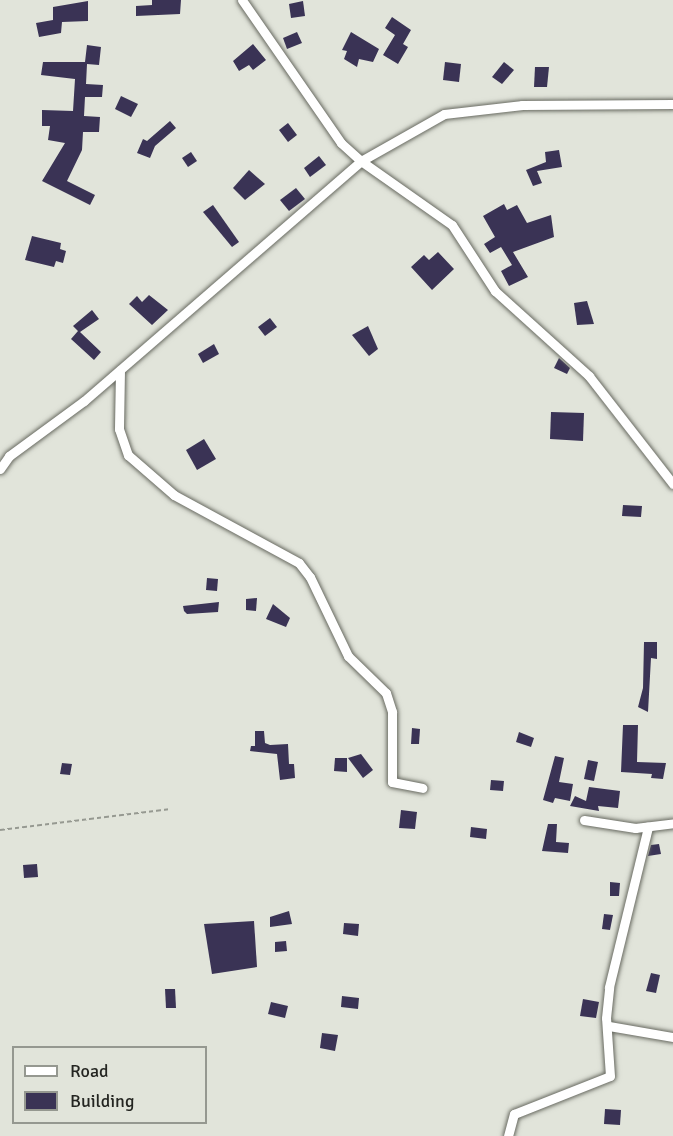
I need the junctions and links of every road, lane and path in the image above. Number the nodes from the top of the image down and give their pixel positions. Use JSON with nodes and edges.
{"nodes":[{"id":1,"x":242,"y":0,"type":"edge"},
{"id":2,"x":673,"y":104,"type":"edge"},
{"id":3,"x":361,"y":161,"type":"junction"},
{"id":4,"x":120,"y":370,"type":"junction"},
{"id":5,"x":0,"y":469,"type":"edge"},
{"id":6,"x":673,"y":484,"type":"edge"},
{"id":7,"x":422,"y":788,"type":"dead end"},
{"id":8,"x":171,"y":809,"type":"dead end"},
{"id":9,"x":584,"y":820,"type":"dead end"},
{"id":10,"x":673,"y":823,"type":"edge"},
{"id":11,"x":648,"y":827,"type":"junction"},
{"id":12,"x":0,"y":830,"type":"edge"},
{"id":13,"x":609,"y":1026,"type":"junction"},
{"id":14,"x":673,"y":1037,"type":"edge"},
{"id":15,"x":508,"y":1136,"type":"edge"}],
"edges":[{"from":1,"to":3,"type":"street"},
{"from":2,"to":3,"type":"street"},
{"from":3,"to":4,"type":"street"},
{"from":3,"to":6,"type":"street"},
{"from":4,"to":5,"type":"street"},
{"from":4,"to":7,"type":"street"},
{"from":8,"to":12,"type":"path"},
{"from":9,"to":11,"type":"street"},
{"from":10,"to":11,"type":"street"},
{"from":11,"to":13,"type":"street"},
{"from":13,"to":14,"type":"street"},
{"from":13,"to":15,"type":"street"}]}
